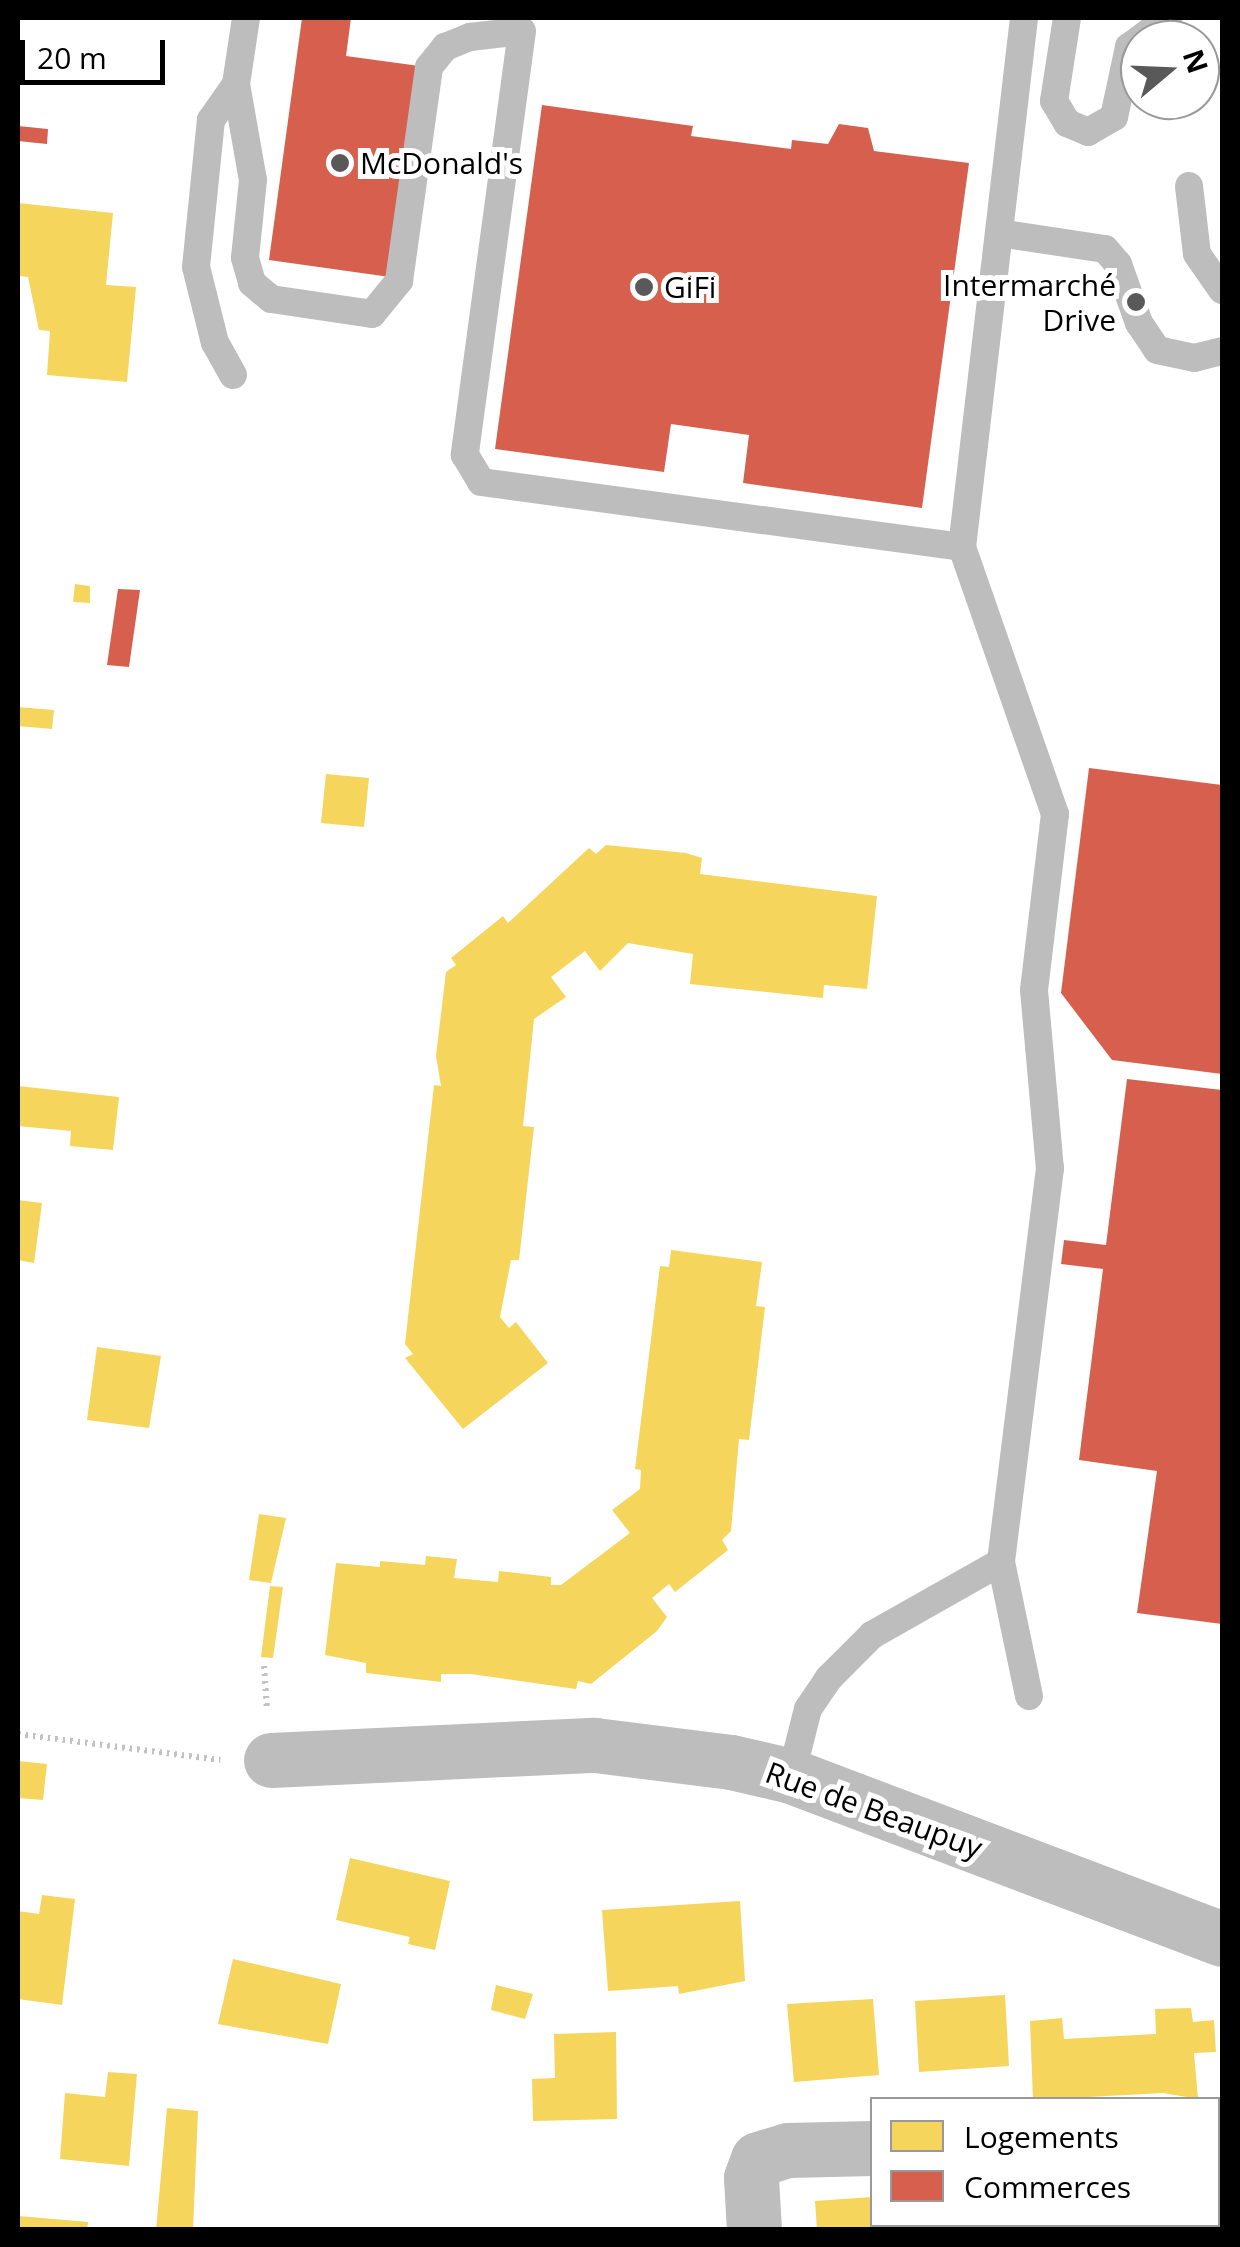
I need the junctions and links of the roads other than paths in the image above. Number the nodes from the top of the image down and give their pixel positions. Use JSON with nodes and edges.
{"nodes":[{"id":1,"x":246,"y":18,"type":"edge"},
{"id":2,"x":1024,"y":18,"type":"edge"},
{"id":3,"x":1067,"y":18,"type":"edge"},
{"id":4,"x":1168,"y":18,"type":"edge"},
{"id":5,"x":236,"y":84,"type":"junction"},
{"id":6,"x":1189,"y":186,"type":"dead end"},
{"id":7,"x":999,"y":233,"type":"junction"},
{"id":8,"x":1222,"y":290,"type":"edge"},
{"id":9,"x":1222,"y":350,"type":"edge"},
{"id":10,"x":233,"y":375,"type":"dead end"},
{"id":11,"x":962,"y":546,"type":"junction"},
{"id":12,"x":1002,"y":1562,"type":"junction"},
{"id":13,"x":1029,"y":1696,"type":"dead end"},
{"id":14,"x":271,"y":1760,"type":"road end"},
{"id":15,"x":791,"y":1776,"type":"junction"},
{"id":16,"x":1222,"y":1939,"type":"edge"},
{"id":17,"x":870,"y":2148,"type":"edge"},
{"id":18,"x":754,"y":2230,"type":"edge"}],
"edges":[{"from":1,"to":5,"type":"lane"},
{"from":2,"to":7,"type":"lane"},
{"from":3,"to":4,"type":"lane"},
{"from":5,"to":10,"type":"lane"},
{"from":5,"to":11,"type":"lane"},
{"from":6,"to":8,"type":"lane"},
{"from":7,"to":9,"type":"lane"},
{"from":7,"to":11,"type":"lane"},
{"from":11,"to":12,"type":"lane"},
{"from":12,"to":13,"type":"lane"},
{"from":12,"to":15,"type":"lane"},
{"from":14,"to":15,"type":"street","name":"Rue de Beaupuy"},
{"from":15,"to":16,"type":"street","name":"Rue de Beaupuy"},
{"from":17,"to":18,"type":"street"}]}
